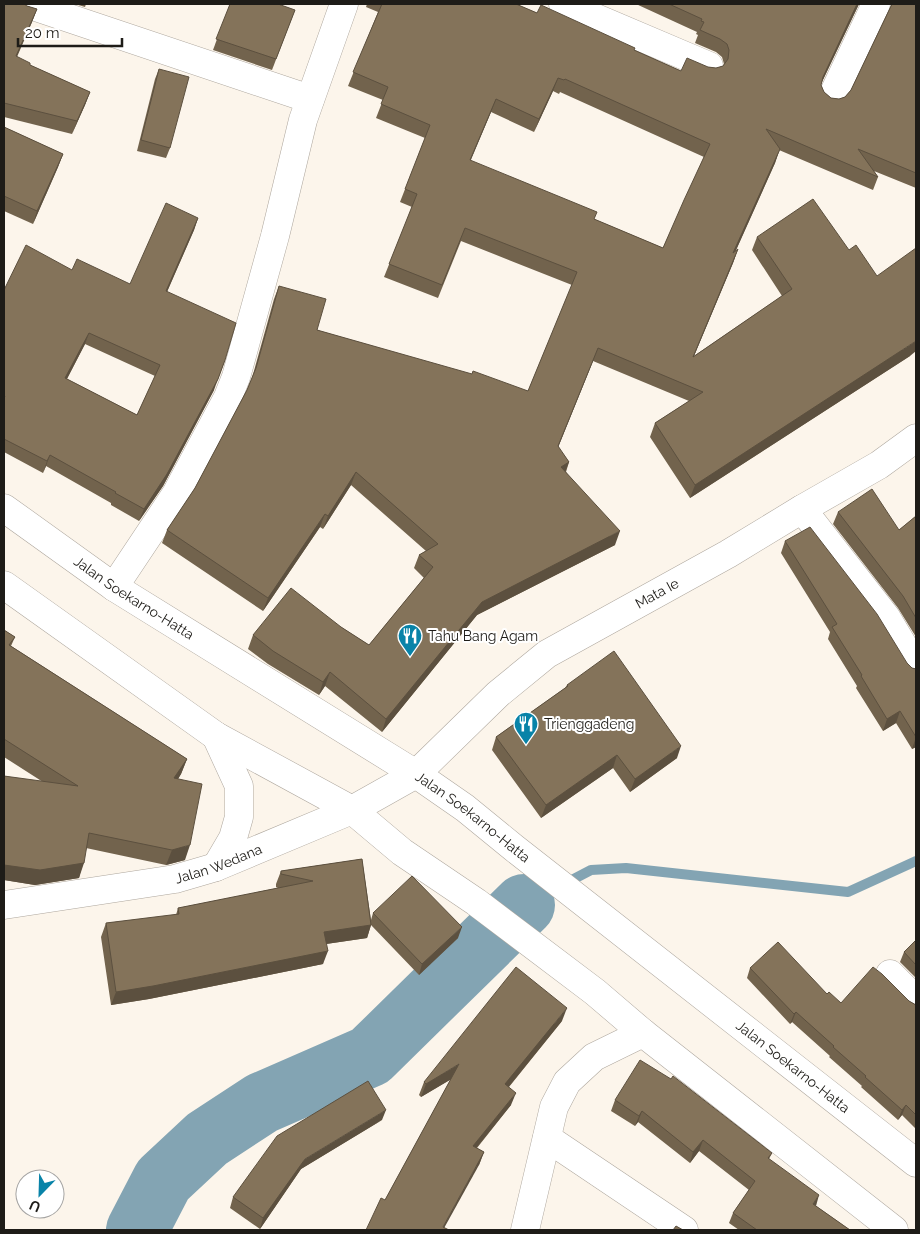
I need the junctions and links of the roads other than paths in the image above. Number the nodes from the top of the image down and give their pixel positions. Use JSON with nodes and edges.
{"nodes":[{"id":1,"x":27,"y":4,"type":"edge"},
{"id":2,"x":344,"y":4,"type":"edge"},
{"id":3,"x":563,"y":4,"type":"edge"},
{"id":4,"x":876,"y":4,"type":"edge"},
{"id":5,"x":710,"y":66,"type":"edge"},
{"id":6,"x":832,"y":97,"type":"edge"},
{"id":7,"x":310,"y":99,"type":"junction"},
{"id":8,"x":916,"y":438,"type":"edge"},
{"id":9,"x":4,"y":508,"type":"edge"},
{"id":10,"x":802,"y":509,"type":"junction"},
{"id":11,"x":4,"y":585,"type":"edge"},
{"id":12,"x":114,"y":587,"type":"junction"},
{"id":13,"x":916,"y":667,"type":"edge"},
{"id":14,"x":216,"y":736,"type":"junction"},
{"id":15,"x":416,"y":774,"type":"junction"},
{"id":16,"x":352,"y":810,"type":"junction"},
{"id":17,"x":216,"y":867,"type":"junction"},
{"id":18,"x":4,"y":905,"type":"edge"},
{"id":19,"x":890,"y":974,"type":"dead end"},
{"id":20,"x":916,"y":1000,"type":"edge"},
{"id":21,"x":644,"y":1033,"type":"junction"},
{"id":22,"x":547,"y":1138,"type":"junction"},
{"id":23,"x":916,"y":1162,"type":"edge"},
{"id":24,"x":525,"y":1230,"type":"edge"},
{"id":25,"x":684,"y":1230,"type":"edge"},
{"id":26,"x":894,"y":1230,"type":"edge"}],
"edges":[{"from":1,"to":7,"type":"main road"},
{"from":2,"to":7,"type":"main road"},
{"from":3,"to":5,"type":"main road"},
{"from":4,"to":6,"type":"main road"},
{"from":7,"to":12,"type":"main road"},
{"from":8,"to":10,"type":"main road","name":"Mata Ie"},
{"from":9,"to":12,"type":"main road","name":"Jalan Soekarno-Hatta"},
{"from":10,"to":13,"type":"main road"},
{"from":10,"to":15,"type":"main road","name":"Mata Ie"},
{"from":11,"to":14,"type":"main road"},
{"from":12,"to":15,"type":"main road","name":"Jalan Soekarno-Hatta"},
{"from":14,"to":16,"type":"main road"},
{"from":14,"to":17,"type":"main road"},
{"from":15,"to":16,"type":"main road","name":"Jalan Wedana"},
{"from":15,"to":23,"type":"main road","name":"Jalan Soekarno-Hatta"},
{"from":16,"to":17,"type":"main road","name":"Jalan Wedana"},
{"from":16,"to":21,"type":"main road"},
{"from":17,"to":18,"type":"main road","name":"Jalan Wedana"},
{"from":19,"to":20,"type":"main road"},
{"from":21,"to":22,"type":"main road"},
{"from":21,"to":26,"type":"main road"},
{"from":22,"to":24,"type":"main road"},
{"from":22,"to":25,"type":"main road"}]}
